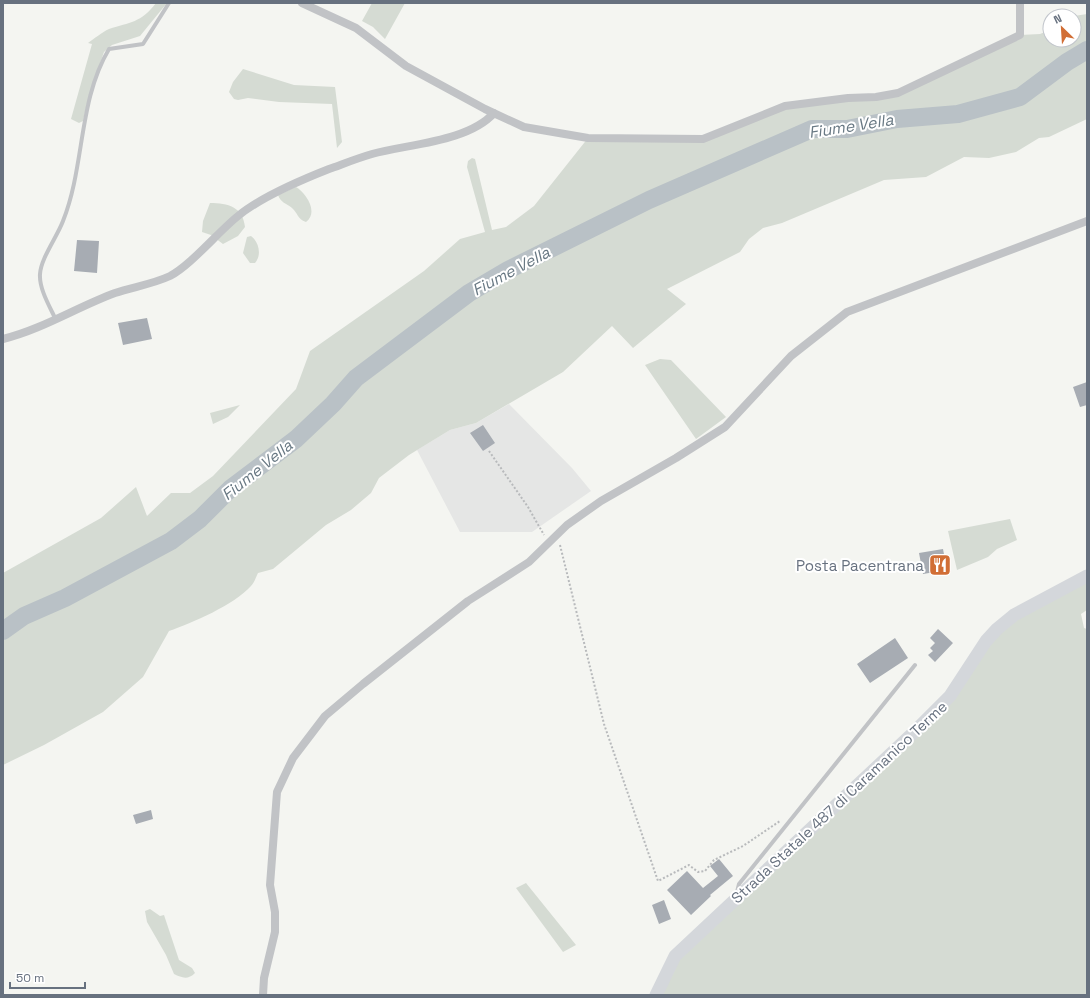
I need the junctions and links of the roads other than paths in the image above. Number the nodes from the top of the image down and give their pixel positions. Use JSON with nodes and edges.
{"nodes":[{"id":1,"x":169,"y":3,"type":"edge"},
{"id":2,"x":302,"y":3,"type":"edge"},
{"id":3,"x":1020,"y":3,"type":"edge"},
{"id":4,"x":494,"y":113,"type":"junction"},
{"id":5,"x":1087,"y":221,"type":"edge"},
{"id":6,"x":56,"y":320,"type":"junction"},
{"id":7,"x":3,"y":338,"type":"edge"},
{"id":8,"x":1087,"y":576,"type":"edge"},
{"id":9,"x":915,"y":665,"type":"dead end"},
{"id":10,"x":735,"y":900,"type":"junction"},
{"id":11,"x":263,"y":995,"type":"edge"},
{"id":12,"x":656,"y":995,"type":"edge"}],
"edges":[{"from":1,"to":6,"type":"lane"},
{"from":2,"to":4,"type":"street"},
{"from":3,"to":4,"type":"street"},
{"from":4,"to":6,"type":"street"},
{"from":5,"to":11,"type":"street"},
{"from":6,"to":7,"type":"street"},
{"from":8,"to":10,"type":"main road","name":"Strada Statale 487 di Caramanico Terme"},
{"from":9,"to":10,"type":"lane"},
{"from":10,"to":12,"type":"main road","name":"Strada Statale 487 di Caramanico Terme"}]}
